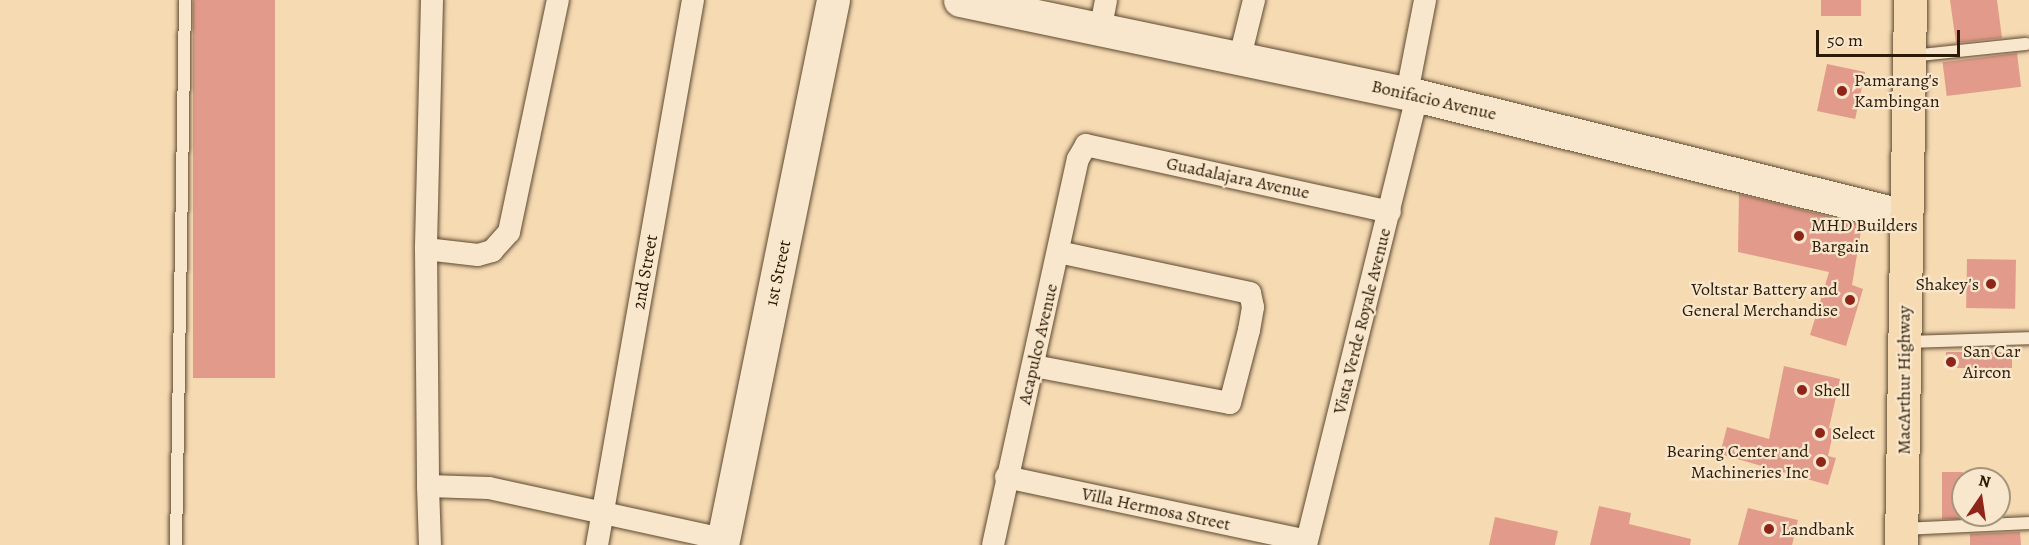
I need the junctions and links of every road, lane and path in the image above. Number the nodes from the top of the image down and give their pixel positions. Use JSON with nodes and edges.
{"nodes":[{"id":1,"x":185,"y":0,"type":"edge"},
{"id":2,"x":432,"y":0,"type":"edge"},
{"id":3,"x":558,"y":0,"type":"edge"},
{"id":4,"x":693,"y":0,"type":"edge"},
{"id":5,"x":833,"y":0,"type":"edge"},
{"id":6,"x":1254,"y":0,"type":"edge"},
{"id":7,"x":1425,"y":0,"type":"edge"},
{"id":8,"x":1910,"y":0,"type":"edge"},
{"id":9,"x":972,"y":1,"type":"edge"},
{"id":10,"x":1103,"y":13,"type":"edge"},
{"id":11,"x":2026,"y":44,"type":"dead end"},
{"id":12,"x":1910,"y":56,"type":"junction"},
{"id":13,"x":1240,"y":57,"type":"junction"},
{"id":14,"x":1412,"y":95,"type":"junction"},
{"id":15,"x":1086,"y":145,"type":"joint"},
{"id":16,"x":1390,"y":212,"type":"junction"},
{"id":17,"x":1905,"y":216,"type":"junction"},
{"id":18,"x":426,"y":249,"type":"junction"},
{"id":19,"x":1058,"y":252,"type":"junction"},
{"id":20,"x":2029,"y":338,"type":"edge"},
{"id":21,"x":1904,"y":342,"type":"junction"},
{"id":22,"x":1034,"y":366,"type":"junction"},
{"id":23,"x":1006,"y":477,"type":"junction"},
{"id":24,"x":428,"y":486,"type":"junction"},
{"id":25,"x":602,"y":515,"type":"junction"},
{"id":26,"x":2029,"y":523,"type":"edge"},
{"id":27,"x":1902,"y":537,"type":"edge"},
{"id":28,"x":723,"y":542,"type":"edge"},
{"id":29,"x":1306,"y":543,"type":"edge"},
{"id":30,"x":176,"y":545,"type":"edge"},
{"id":31,"x":430,"y":545,"type":"edge"},
{"id":32,"x":597,"y":545,"type":"edge"},
{"id":33,"x":993,"y":545,"type":"edge"}],
"edges":[{"from":1,"to":30,"type":"lane"},
{"from":2,"to":18,"type":"street"},
{"from":3,"to":18,"type":"street"},
{"from":4,"to":25,"type":"street","name":"2nd Street"},
{"from":5,"to":28,"type":"street","name":"1st Street"},
{"from":6,"to":13,"type":"street"},
{"from":7,"to":14,"type":"street","name":"Vista Verde Royale Avenue"},
{"from":8,"to":12,"type":"main road","name":"MacArthur Highway"},
{"from":9,"to":10,"type":"street","name":"Bonifacio Avenue"},
{"from":10,"to":13,"type":"street","name":"Bonifacio Avenue"},
{"from":11,"to":12,"type":"lane"},
{"from":12,"to":17,"type":"main road","name":"MacArthur Highway"},
{"from":13,"to":14,"type":"street","name":"Bonifacio Avenue"},
{"from":14,"to":16,"type":"street","name":"Vista Verde Royale Avenue"},
{"from":14,"to":17,"type":"street","name":"Bonifacio Avenue"},
{"from":15,"to":16,"type":"street","name":"Guadalajara Avenue"},
{"from":15,"to":19,"type":"street","name":"Acapulco Avenue"},
{"from":16,"to":29,"type":"street","name":"Vista Verde Royale Avenue"},
{"from":17,"to":21,"type":"main road","name":"MacArthur Highway"},
{"from":18,"to":24,"type":"street"},
{"from":19,"to":22,"type":"street","name":"Acapulco Avenue"},
{"from":19,"to":22,"type":"street"},
{"from":20,"to":21,"type":"lane"},
{"from":21,"to":27,"type":"main road","name":"MacArthur Highway"},
{"from":22,"to":23,"type":"street","name":"Acapulco Avenue"},
{"from":23,"to":29,"type":"street","name":"Villa Hermosa Street"},
{"from":23,"to":33,"type":"street","name":"Acapulco Avenue"},
{"from":24,"to":25,"type":"street"},
{"from":24,"to":31,"type":"street"},
{"from":25,"to":28,"type":"street"},
{"from":25,"to":32,"type":"street","name":"2nd Street"},
{"from":26,"to":27,"type":"lane"}]}
